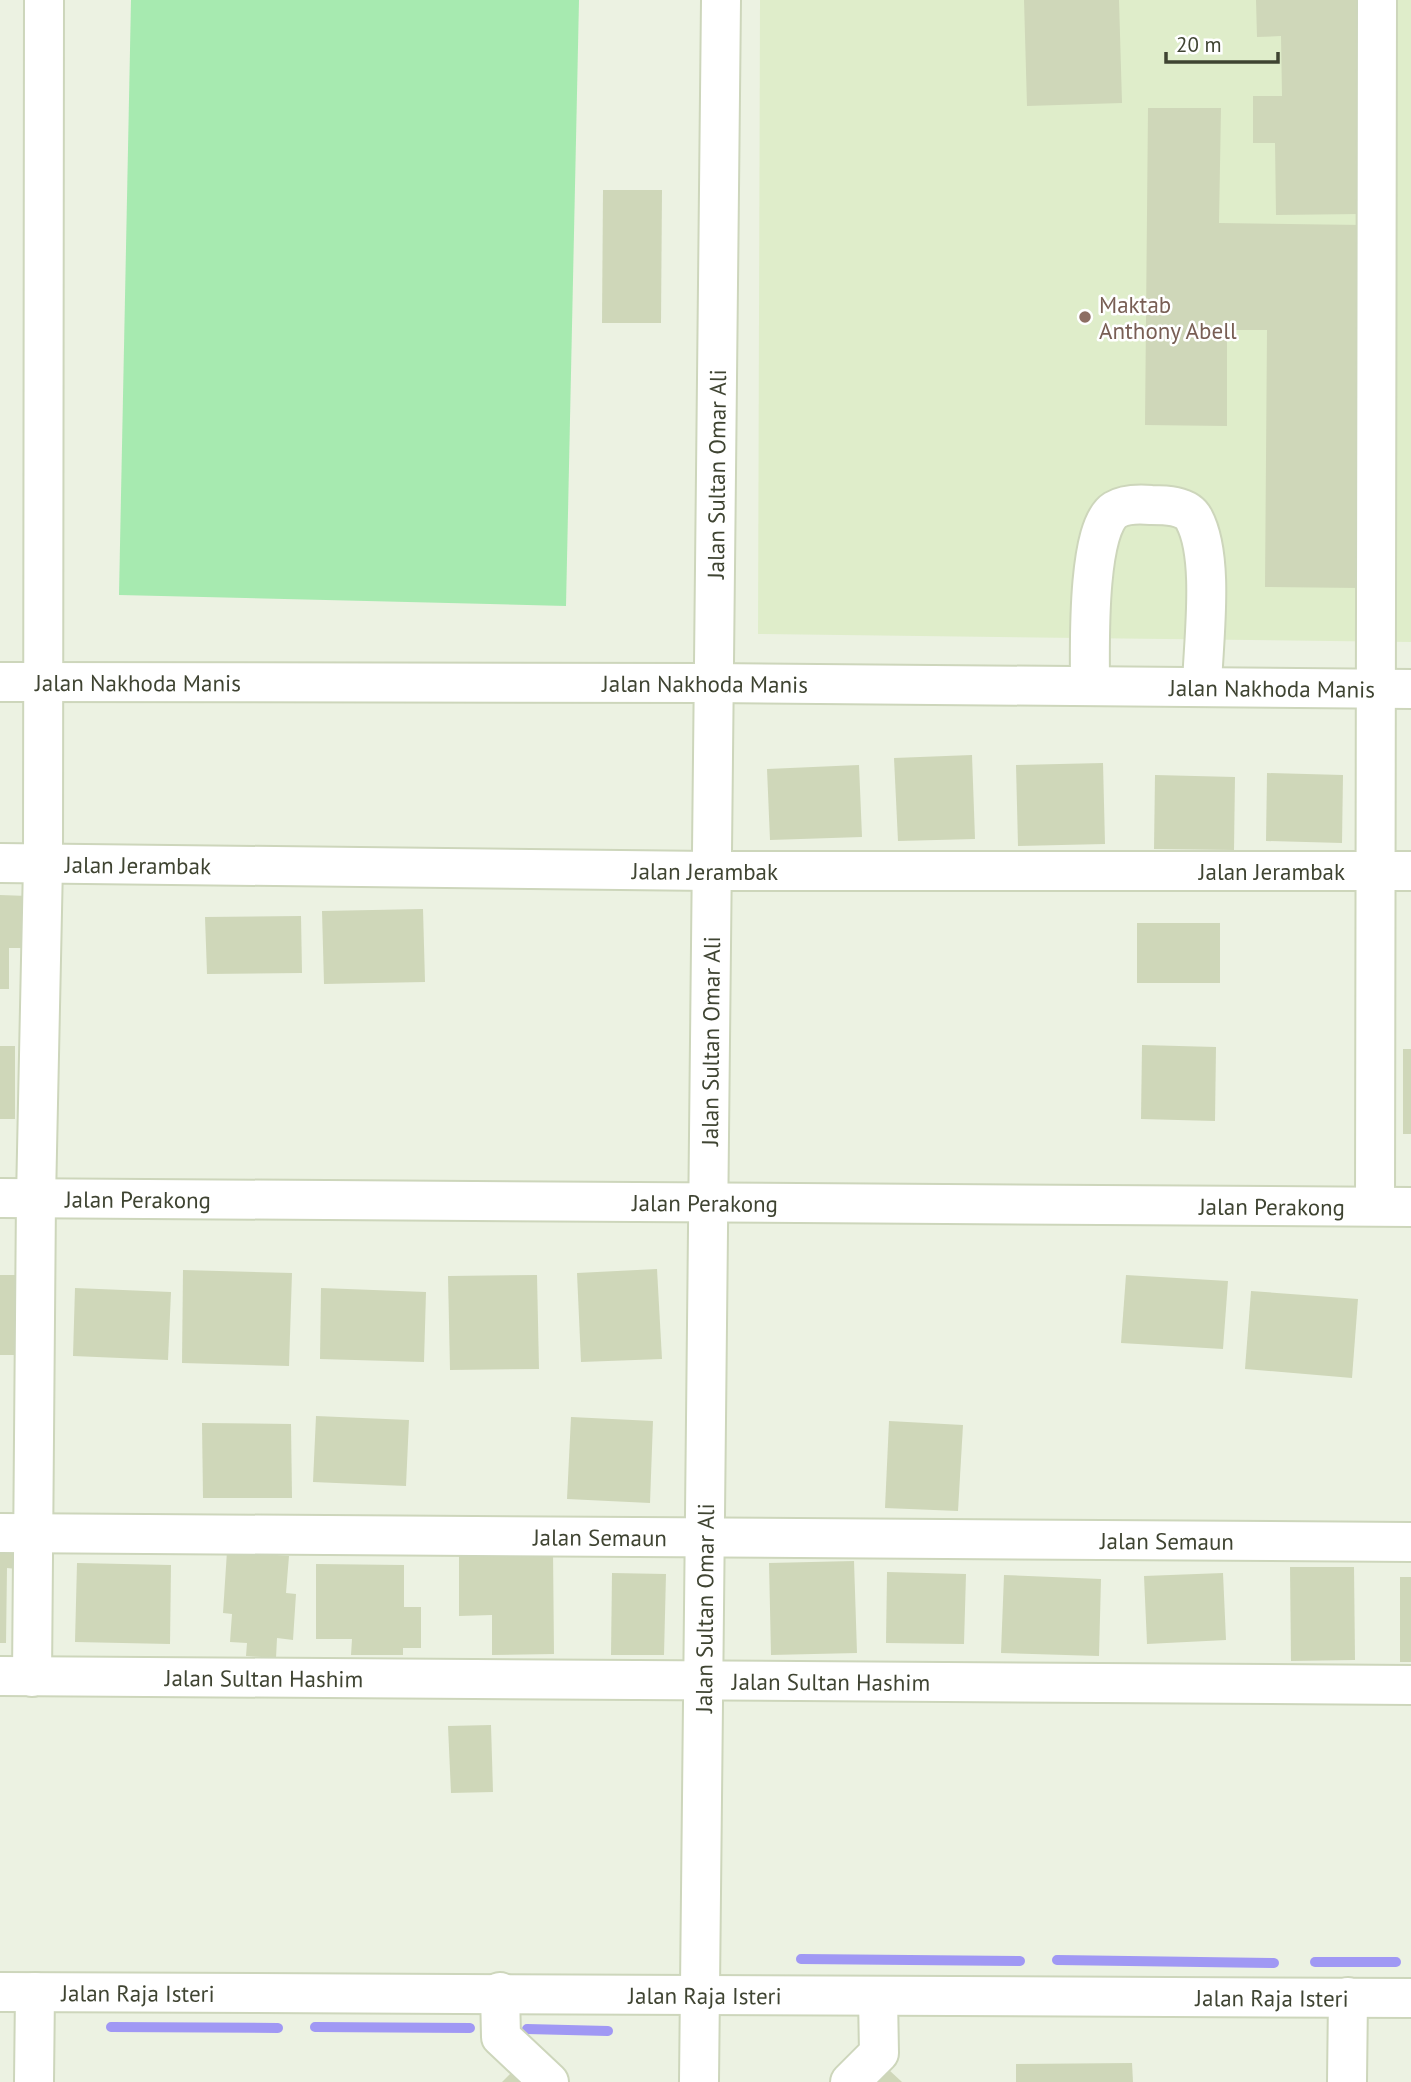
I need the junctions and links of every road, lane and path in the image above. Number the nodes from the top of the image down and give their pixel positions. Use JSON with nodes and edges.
{"nodes":[{"id":1,"x":44,"y":0,"type":"edge"},
{"id":2,"x":721,"y":0,"type":"edge"},
{"id":3,"x":1377,"y":0,"type":"edge"},
{"id":4,"x":0,"y":682,"type":"edge"},
{"id":5,"x":44,"y":682,"type":"junction"},
{"id":6,"x":712,"y":683,"type":"junction"},
{"id":7,"x":1090,"y":686,"type":"junction"},
{"id":8,"x":1202,"y":687,"type":"junction"},
{"id":9,"x":1393,"y":689,"type":"edge"},
{"id":10,"x":0,"y":863,"type":"edge"},
{"id":11,"x":43,"y":864,"type":"junction"},
{"id":12,"x":710,"y":871,"type":"junction"},
{"id":13,"x":1393,"y":871,"type":"edge"},
{"id":14,"x":18,"y":1199,"type":"edge"},
{"id":15,"x":706,"y":1203,"type":"junction"},
{"id":16,"x":1393,"y":1206,"type":"edge"},
{"id":17,"x":16,"y":1533,"type":"edge"},
{"id":18,"x":702,"y":1539,"type":"junction"},
{"id":19,"x":1411,"y":1542,"type":"edge"},
{"id":20,"x":16,"y":1677,"type":"edge"},
{"id":21,"x":701,"y":1681,"type":"junction"},
{"id":22,"x":1411,"y":1685,"type":"edge"},
{"id":23,"x":17,"y":1992,"type":"edge"},
{"id":24,"x":500,"y":1992,"type":"junction"},
{"id":25,"x":698,"y":1995,"type":"junction"},
{"id":26,"x":878,"y":1997,"type":"junction"},
{"id":27,"x":1348,"y":1997,"type":"junction"},
{"id":28,"x":1411,"y":1998,"type":"edge"},
{"id":29,"x":34,"y":2082,"type":"edge"},
{"id":30,"x":549,"y":2082,"type":"edge"},
{"id":31,"x":699,"y":2082,"type":"edge"},
{"id":32,"x":850,"y":2082,"type":"edge"},
{"id":33,"x":1347,"y":2082,"type":"edge"}],
"edges":[{"from":1,"to":5,"type":"street"},
{"from":2,"to":6,"type":"street","name":"Jalan Sultan Omar Ali"},
{"from":3,"to":9,"type":"street"},
{"from":4,"to":5,"type":"street","name":"Jalan Nakhoda Manis"},
{"from":5,"to":6,"type":"street","name":"Jalan Nakhoda Manis"},
{"from":5,"to":11,"type":"street"},
{"from":6,"to":7,"type":"street","name":"Jalan Nakhoda Manis"},
{"from":6,"to":12,"type":"street","name":"Jalan Sultan Omar Ali"},
{"from":7,"to":8,"type":"street","name":"Jalan Nakhoda Manis"},
{"from":7,"to":8,"type":"street"},
{"from":8,"to":9,"type":"street","name":"Jalan Nakhoda Manis"},
{"from":9,"to":13,"type":"street"},
{"from":10,"to":11,"type":"street","name":"Jalan Jerambak"},
{"from":11,"to":12,"type":"street","name":"Jalan Jerambak"},
{"from":11,"to":14,"type":"street"},
{"from":12,"to":13,"type":"street","name":"Jalan Jerambak"},
{"from":12,"to":15,"type":"street","name":"Jalan Sultan Omar Ali"},
{"from":13,"to":16,"type":"street"},
{"from":14,"to":15,"type":"street","name":"Jalan Perakong"},
{"from":14,"to":17,"type":"street"},
{"from":15,"to":16,"type":"street","name":"Jalan Perakong"},
{"from":15,"to":18,"type":"street","name":"Jalan Sultan Omar Ali"},
{"from":17,"to":18,"type":"street","name":"Jalan Semaun"},
{"from":17,"to":20,"type":"street"},
{"from":18,"to":19,"type":"street","name":"Jalan Semaun"},
{"from":18,"to":21,"type":"street","name":"Jalan Sultan Omar Ali"},
{"from":20,"to":21,"type":"street","name":"Jalan Sultan Hashim"},
{"from":21,"to":22,"type":"street","name":"Jalan Sultan Hashim"},
{"from":21,"to":25,"type":"street","name":"Jalan Sultan Omar Ali"},
{"from":23,"to":24,"type":"street","name":"Jalan Raja Isteri"},
{"from":23,"to":29,"type":"street"},
{"from":24,"to":25,"type":"street","name":"Jalan Raja Isteri"},
{"from":24,"to":30,"type":"street"},
{"from":25,"to":26,"type":"street","name":"Jalan Raja Isteri"},
{"from":25,"to":31,"type":"street","name":"Jalan Sultan Omar Ali"},
{"from":26,"to":27,"type":"street","name":"Jalan Raja Isteri"},
{"from":26,"to":32,"type":"street"},
{"from":27,"to":28,"type":"street","name":"Jalan Raja Isteri"},
{"from":27,"to":33,"type":"street"}]}
